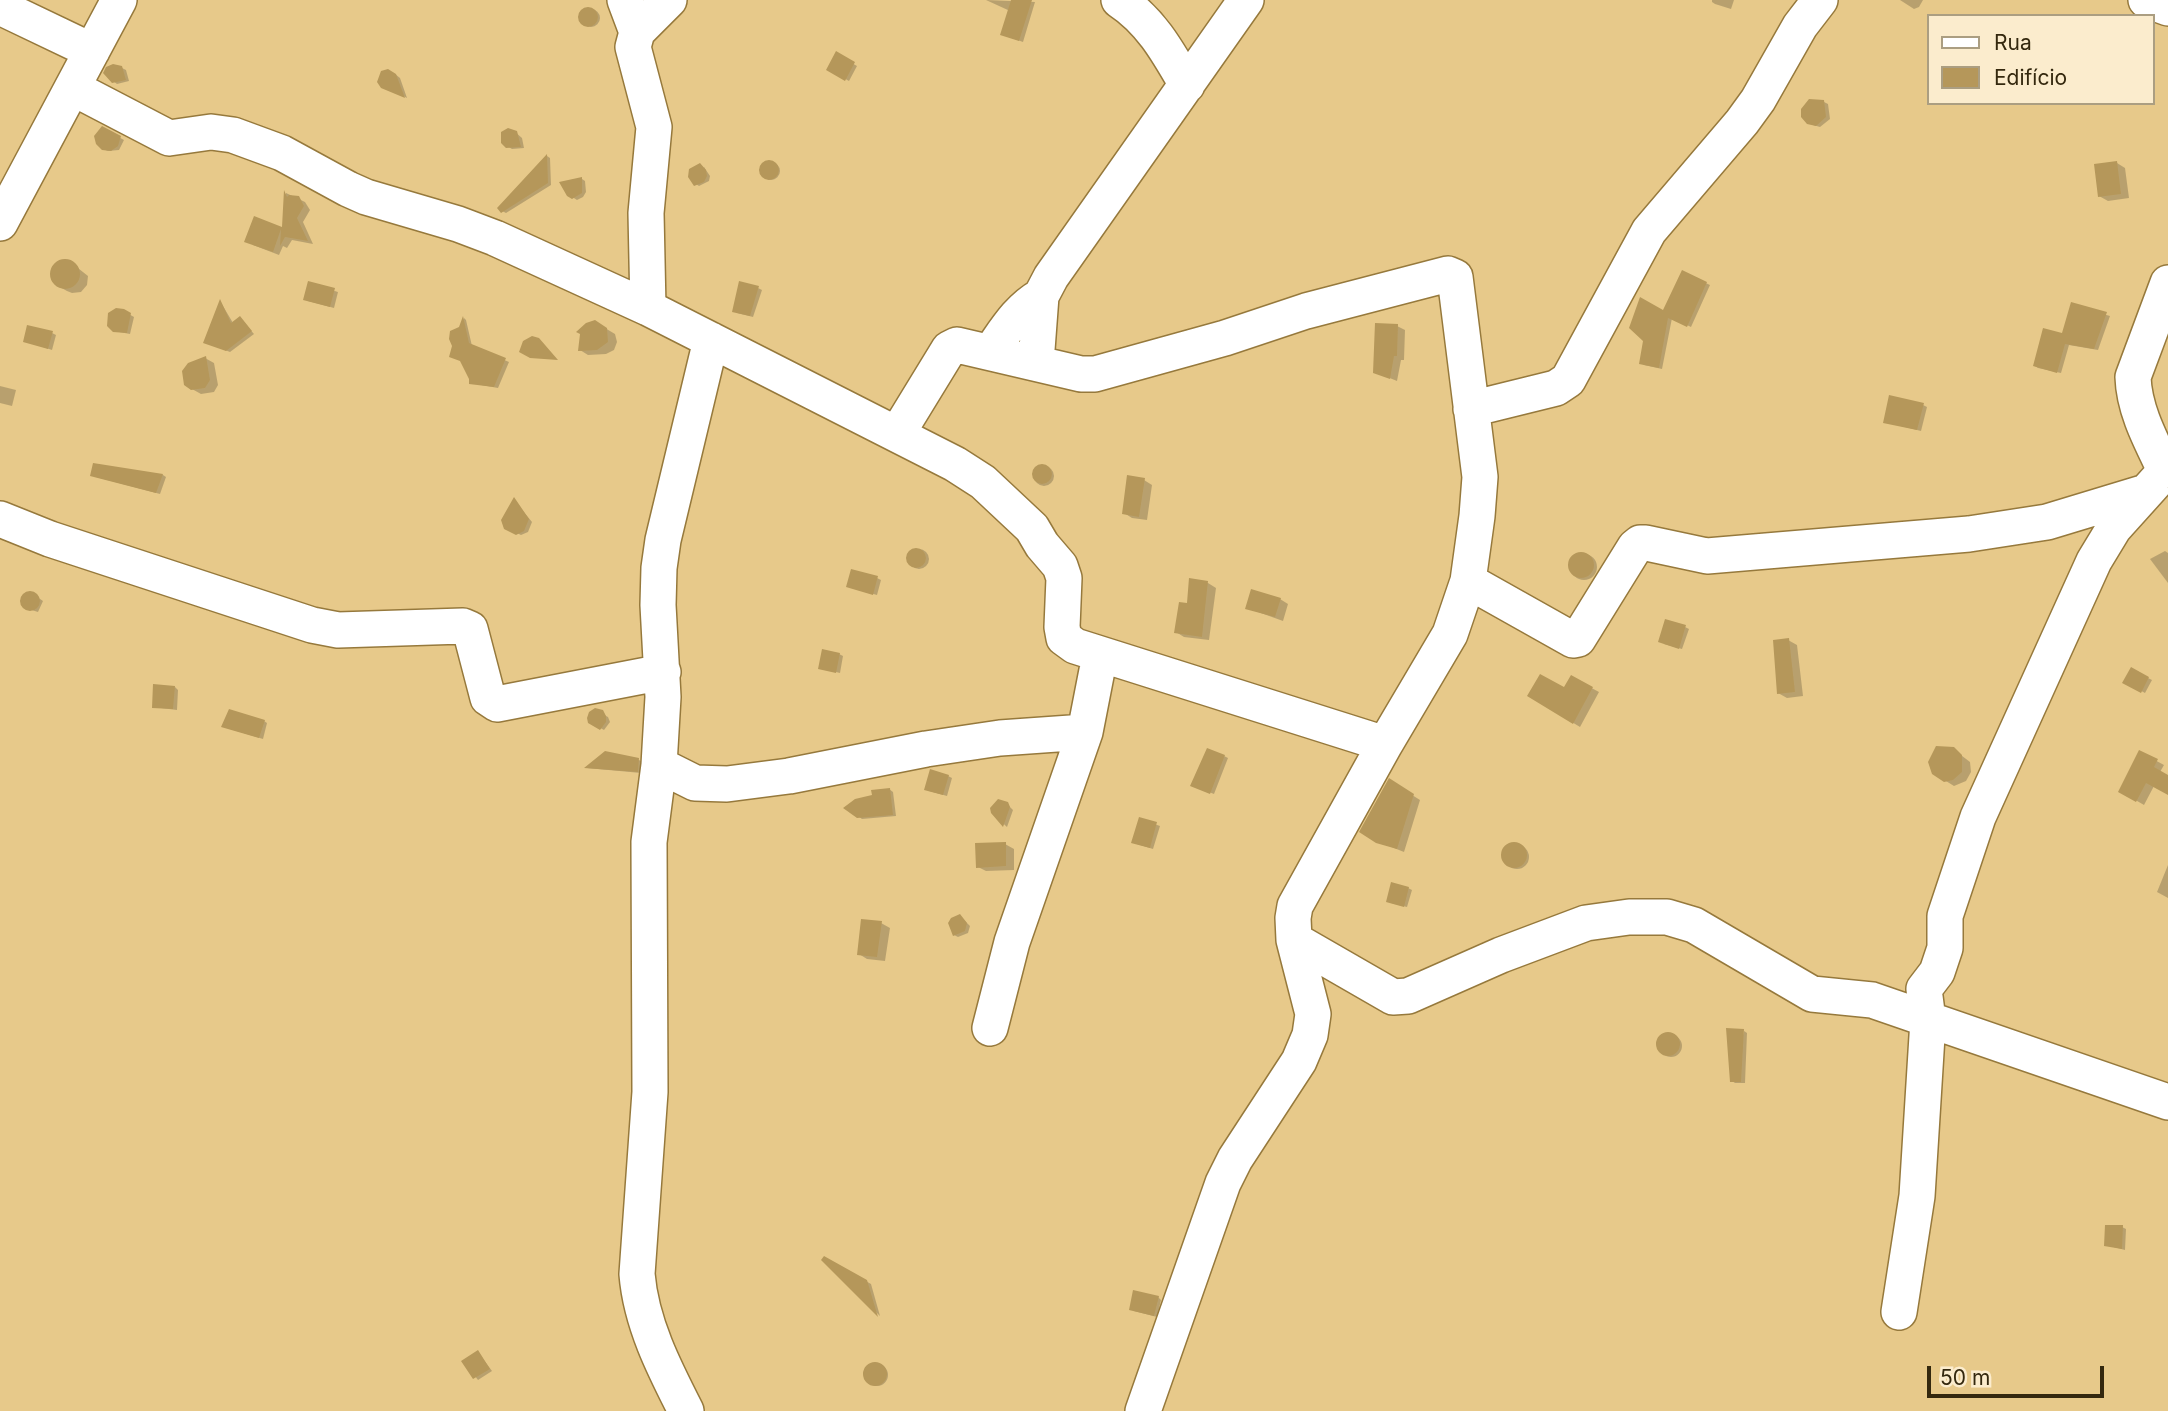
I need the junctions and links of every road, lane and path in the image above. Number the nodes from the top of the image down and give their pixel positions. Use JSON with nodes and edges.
{"nodes":[{"id":1,"x":119,"y":0,"type":"edge"},
{"id":2,"x":625,"y":0,"type":"edge"},
{"id":3,"x":669,"y":0,"type":"edge"},
{"id":4,"x":1119,"y":0,"type":"edge"},
{"id":5,"x":1246,"y":0,"type":"edge"},
{"id":6,"x":1820,"y":0,"type":"edge"},
{"id":7,"x":2146,"y":0,"type":"edge"},
{"id":8,"x":0,"y":7,"type":"edge"},
{"id":9,"x":2168,"y":8,"type":"edge"},
{"id":10,"x":637,"y":32,"type":"junction"},
{"id":11,"x":92,"y":51,"type":"junction"},
{"id":12,"x":1187,"y":85,"type":"junction"},
{"id":13,"x":73,"y":88,"type":"junction"},
{"id":14,"x":0,"y":223,"type":"edge"},
{"id":15,"x":2168,"y":283,"type":"edge"},
{"id":16,"x":1041,"y":296,"type":"junction"},
{"id":17,"x":648,"y":308,"type":"junction"},
{"id":18,"x":712,"y":340,"type":"junction"},
{"id":19,"x":991,"y":351,"type":"junction"},
{"id":20,"x":1036,"y":363,"type":"junction"},
{"id":21,"x":1471,"y":409,"type":"junction"},
{"id":22,"x":897,"y":434,"type":"junction"},
{"id":23,"x":2160,"y":477,"type":"edge"},
{"id":24,"x":0,"y":519,"type":"edge"},
{"id":25,"x":1468,"y":581,"type":"junction"},
{"id":26,"x":1100,"y":655,"type":"junction"},
{"id":27,"x":663,"y":672,"type":"junction"},
{"id":28,"x":1084,"y":732,"type":"junction"},
{"id":29,"x":1385,"y":744,"type":"junction"},
{"id":30,"x":659,"y":765,"type":"junction"},
{"id":31,"x":1294,"y":940,"type":"junction"},
{"id":32,"x":1926,"y":1005,"type":"junction"},
{"id":33,"x":990,"y":1028,"type":"dead end"},
{"id":34,"x":2167,"y":1100,"type":"edge"},
{"id":35,"x":1899,"y":1312,"type":"dead end"},
{"id":36,"x":686,"y":1411,"type":"edge"},
{"id":37,"x":1143,"y":1411,"type":"edge"}],
"edges":[{"from":1,"to":11,"type":"street"},
{"from":2,"to":10,"type":"street"},
{"from":3,"to":10,"type":"street"},
{"from":4,"to":12,"type":"street"},
{"from":5,"to":12,"type":"street"},
{"from":6,"to":21,"type":"street"},
{"from":7,"to":9,"type":"street"},
{"from":8,"to":11,"type":"street"},
{"from":10,"to":17,"type":"street"},
{"from":11,"to":13,"type":"street"},
{"from":12,"to":16,"type":"street"},
{"from":13,"to":14,"type":"street"},
{"from":13,"to":17,"type":"street"},
{"from":15,"to":23,"type":"street"},
{"from":16,"to":19,"type":"street"},
{"from":16,"to":20,"type":"street"},
{"from":17,"to":18,"type":"street"},
{"from":18,"to":22,"type":"street"},
{"from":18,"to":27,"type":"street"},
{"from":19,"to":20,"type":"street"},
{"from":19,"to":22,"type":"street"},
{"from":20,"to":21,"type":"street"},
{"from":21,"to":25,"type":"street"},
{"from":22,"to":26,"type":"street"},
{"from":23,"to":25,"type":"street"},
{"from":23,"to":32,"type":"street"},
{"from":24,"to":27,"type":"street"},
{"from":25,"to":29,"type":"street"},
{"from":26,"to":28,"type":"street"},
{"from":26,"to":29,"type":"street"},
{"from":27,"to":30,"type":"street"},
{"from":28,"to":30,"type":"street"},
{"from":28,"to":33,"type":"street"},
{"from":29,"to":31,"type":"street"},
{"from":30,"to":36,"type":"street"},
{"from":31,"to":32,"type":"street"},
{"from":31,"to":37,"type":"street"},
{"from":32,"to":34,"type":"street"},
{"from":32,"to":35,"type":"street"}]}
